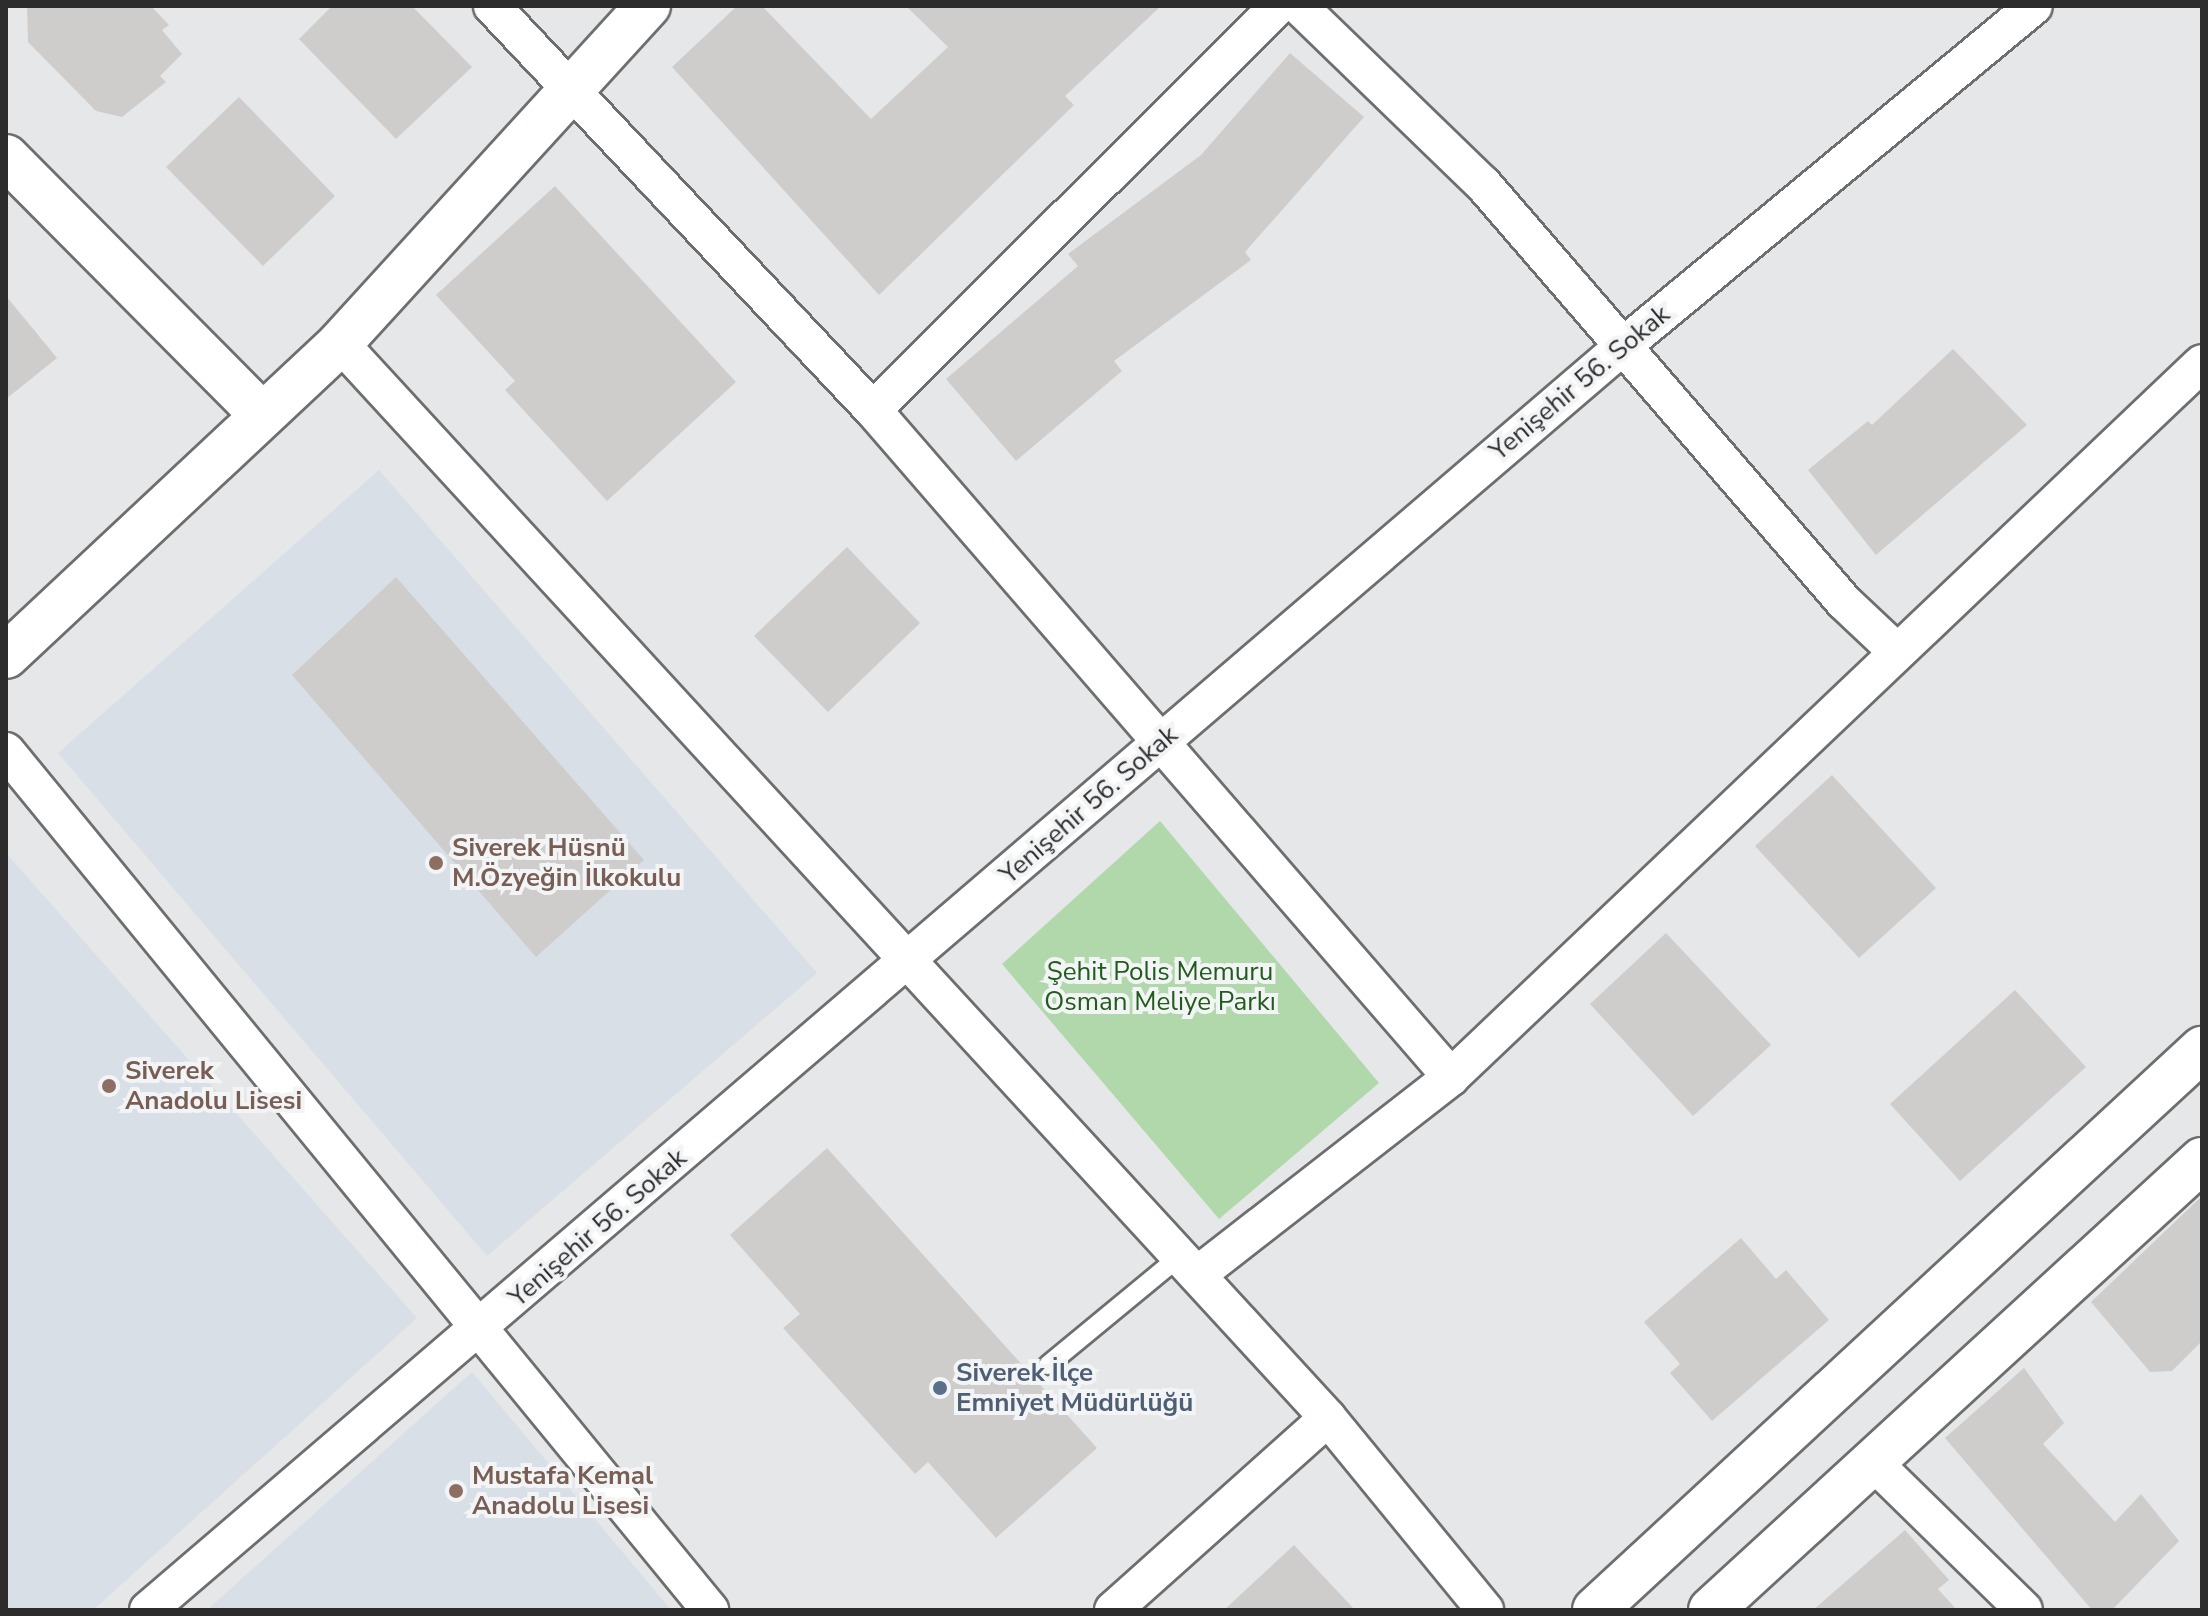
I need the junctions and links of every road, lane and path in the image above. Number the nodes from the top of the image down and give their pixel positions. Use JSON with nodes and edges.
{"nodes":[{"id":1,"x":492,"y":6,"type":"edge"},
{"id":2,"x":648,"y":6,"type":"edge"},
{"id":3,"x":1278,"y":6,"type":"edge"},
{"id":4,"x":1299,"y":6,"type":"edge"},
{"id":5,"x":2034,"y":6,"type":"edge"},
{"id":6,"x":570,"y":88,"type":"junction"},
{"id":7,"x":6,"y":157,"type":"edge"},
{"id":8,"x":340,"y":343,"type":"junction"},
{"id":9,"x":1623,"y":346,"type":"junction"},
{"id":10,"x":2202,"y":363,"type":"edge"},
{"id":11,"x":873,"y":410,"type":"junction"},
{"id":12,"x":261,"y":414,"type":"junction"},
{"id":13,"x":1896,"y":651,"type":"junction"},
{"id":14,"x":6,"y":656,"type":"edge"},
{"id":15,"x":1158,"y":745,"type":"junction"},
{"id":16,"x":6,"y":751,"type":"edge"},
{"id":17,"x":908,"y":961,"type":"junction"},
{"id":18,"x":2202,"y":1049,"type":"edge"},
{"id":19,"x":1451,"y":1077,"type":"junction"},
{"id":20,"x":2201,"y":1164,"type":"edge"},
{"id":21,"x":1188,"y":1265,"type":"junction"},
{"id":22,"x":480,"y":1329,"type":"junction"},
{"id":23,"x":1048,"y":1365,"type":"dead end"},
{"id":24,"x":1328,"y":1418,"type":"junction"},
{"id":25,"x":1873,"y":1462,"type":"junction"},
{"id":26,"x":148,"y":1610,"type":"edge"},
{"id":27,"x":710,"y":1610,"type":"edge"},
{"id":28,"x":1113,"y":1610,"type":"edge"},
{"id":29,"x":1485,"y":1610,"type":"edge"},
{"id":30,"x":1595,"y":1610,"type":"edge"},
{"id":31,"x":1711,"y":1610,"type":"edge"},
{"id":32,"x":2024,"y":1610,"type":"edge"}],
"edges":[{"from":1,"to":6,"type":"street"},
{"from":2,"to":6,"type":"street"},
{"from":3,"to":11,"type":"street"},
{"from":4,"to":9,"type":"street"},
{"from":5,"to":9,"type":"street","name":"Yenişehir 56. Sokak"},
{"from":6,"to":8,"type":"street"},
{"from":6,"to":11,"type":"street"},
{"from":7,"to":12,"type":"street"},
{"from":8,"to":12,"type":"street"},
{"from":8,"to":17,"type":"street"},
{"from":9,"to":13,"type":"street"},
{"from":9,"to":15,"type":"street","name":"Yenişehir 56. Sokak"},
{"from":10,"to":13,"type":"street"},
{"from":11,"to":15,"type":"street"},
{"from":12,"to":14,"type":"street"},
{"from":13,"to":19,"type":"street"},
{"from":15,"to":17,"type":"street","name":"Yenişehir 56. Sokak"},
{"from":15,"to":19,"type":"street"},
{"from":16,"to":22,"type":"street"},
{"from":17,"to":21,"type":"street"},
{"from":17,"to":22,"type":"street","name":"Yenişehir 56. Sokak"},
{"from":18,"to":30,"type":"street"},
{"from":19,"to":21,"type":"street"},
{"from":20,"to":25,"type":"street"},
{"from":21,"to":23,"type":"lane"},
{"from":21,"to":24,"type":"street"},
{"from":22,"to":26,"type":"street","name":"Yenişehir 56. Sokak"},
{"from":22,"to":27,"type":"street"},
{"from":24,"to":28,"type":"street"},
{"from":24,"to":29,"type":"street"},
{"from":25,"to":31,"type":"street"},
{"from":25,"to":32,"type":"street"}]}
